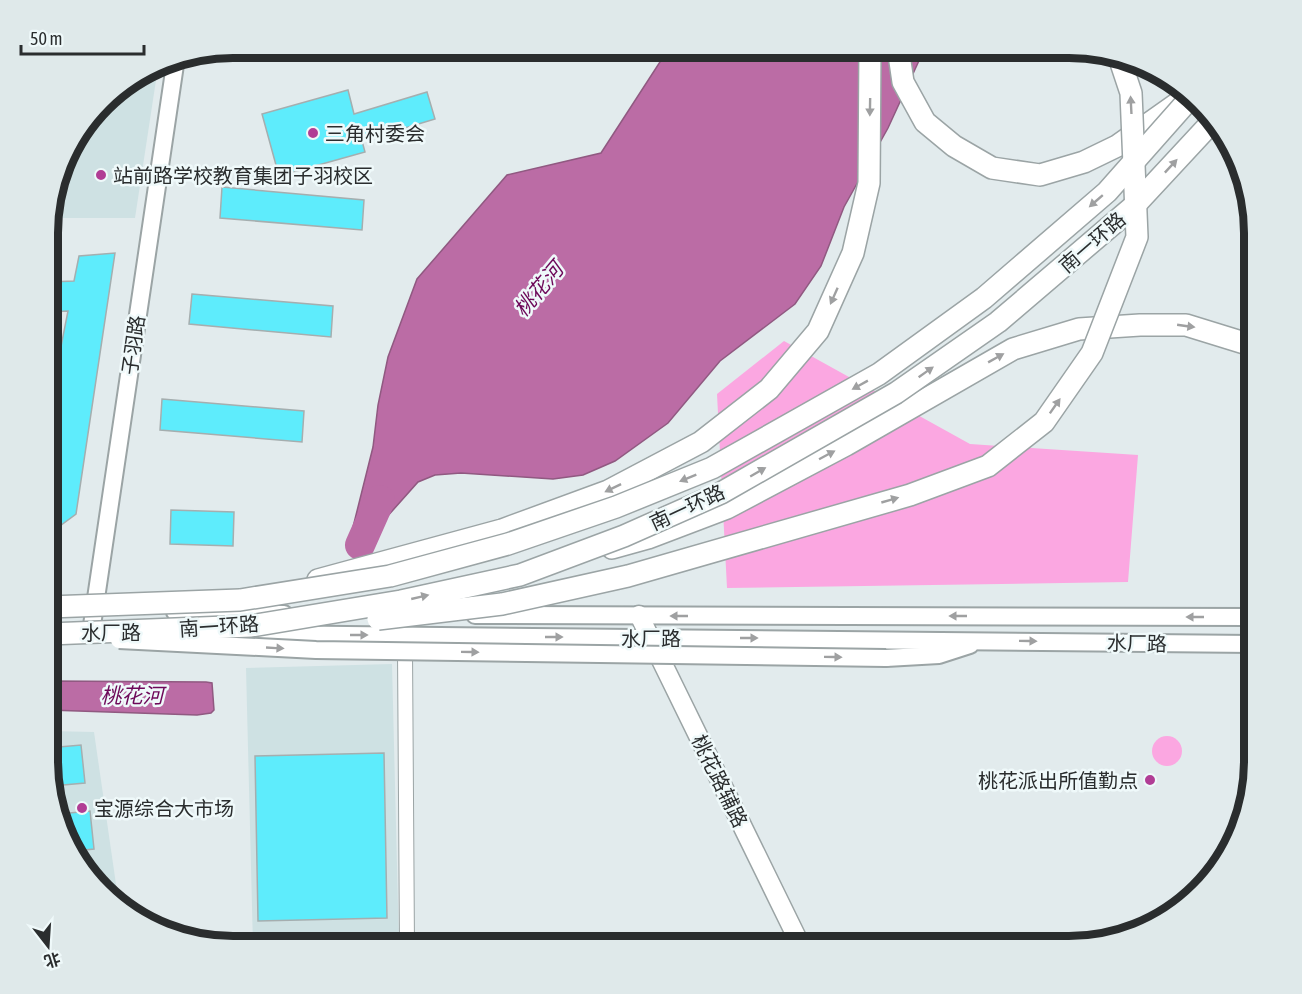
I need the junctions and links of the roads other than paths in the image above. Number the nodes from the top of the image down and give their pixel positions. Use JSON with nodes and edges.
{"nodes":[{"id":1,"x":870,"y":59,"type":"edge"},
{"id":2,"x":900,"y":59,"type":"edge"},
{"id":3,"x":1122,"y":67,"type":"edge"},
{"id":4,"x":174,"y":69,"type":"edge"},
{"id":5,"x":1183,"y":101,"type":"edge"},
{"id":6,"x":1185,"y":103,"type":"edge"},
{"id":7,"x":1207,"y":127,"type":"edge"},
{"id":8,"x":1243,"y":343,"type":"edge"},
{"id":9,"x":520,"y":575,"type":"junction"},
{"id":10,"x":240,"y":600,"type":"junction"},
{"id":11,"x":59,"y":608,"type":"edge"},
{"id":12,"x":59,"y":608,"type":"edge"},
{"id":13,"x":94,"y":610,"type":"junction"},
{"id":14,"x":639,"y":615,"type":"junction"},
{"id":15,"x":1243,"y":617,"type":"edge"},
{"id":16,"x":251,"y":626,"type":"junction"},
{"id":17,"x":91,"y":632,"type":"junction"},
{"id":18,"x":59,"y":634,"type":"edge"},
{"id":19,"x":59,"y":634,"type":"edge"},
{"id":20,"x":59,"y":635,"type":"edge"},
{"id":21,"x":649,"y":638,"type":"junction"},
{"id":22,"x":984,"y":640,"type":"junction"},
{"id":23,"x":1243,"y":644,"type":"edge"},
{"id":24,"x":405,"y":651,"type":"junction"},
{"id":25,"x":407,"y":935,"type":"edge"},
{"id":26,"x":796,"y":936,"type":"edge"}],
"edges":[{"from":1,"to":10,"type":"main road","one_way":true,"bridge":true},
{"from":2,"to":5,"type":"main road","bridge":true},
{"from":16,"to":3,"type":"main road","one_way":true,"bridge":true},
{"from":4,"to":13,"type":"street","name":"子羽路"},
{"from":6,"to":10,"type":"main road","name":"南一环路","one_way":true,"bridge":true},
{"from":9,"to":7,"type":"main road","name":"南一环路","one_way":true,"bridge":true},
{"from":9,"to":8,"type":"main road","one_way":true,"bridge":true},
{"from":16,"to":9,"type":"main road","name":"南一环路","one_way":true,"bridge":true},
{"from":10,"to":11,"type":"main road","name":"南一环路","bridge":true},
{"from":12,"to":13,"type":"street","name":"水厂路"},
{"from":13,"to":14,"type":"street","name":"水厂路"},
{"from":13,"to":17,"type":"street","name":"子羽路"},
{"from":15,"to":14,"type":"street","name":"水厂路","one_way":true},
{"from":14,"to":21,"type":"main road","name":"桃花路辅路"},
{"from":16,"to":18,"type":"main road","name":"南一环路","bridge":true},
{"from":17,"to":19,"type":"street","name":"水厂路"},
{"from":17,"to":21,"type":"street","name":"水厂路","one_way":true},
{"from":20,"to":24,"type":"street","one_way":true,"bridge":true},
{"from":21,"to":22,"type":"street","name":"水厂路","one_way":true},
{"from":21,"to":26,"type":"main road","name":"桃花路辅路"},
{"from":22,"to":23,"type":"street","name":"水厂路","one_way":true},
{"from":24,"to":22,"type":"street","one_way":true,"bridge":true},
{"from":24,"to":25,"type":"street"}]}
